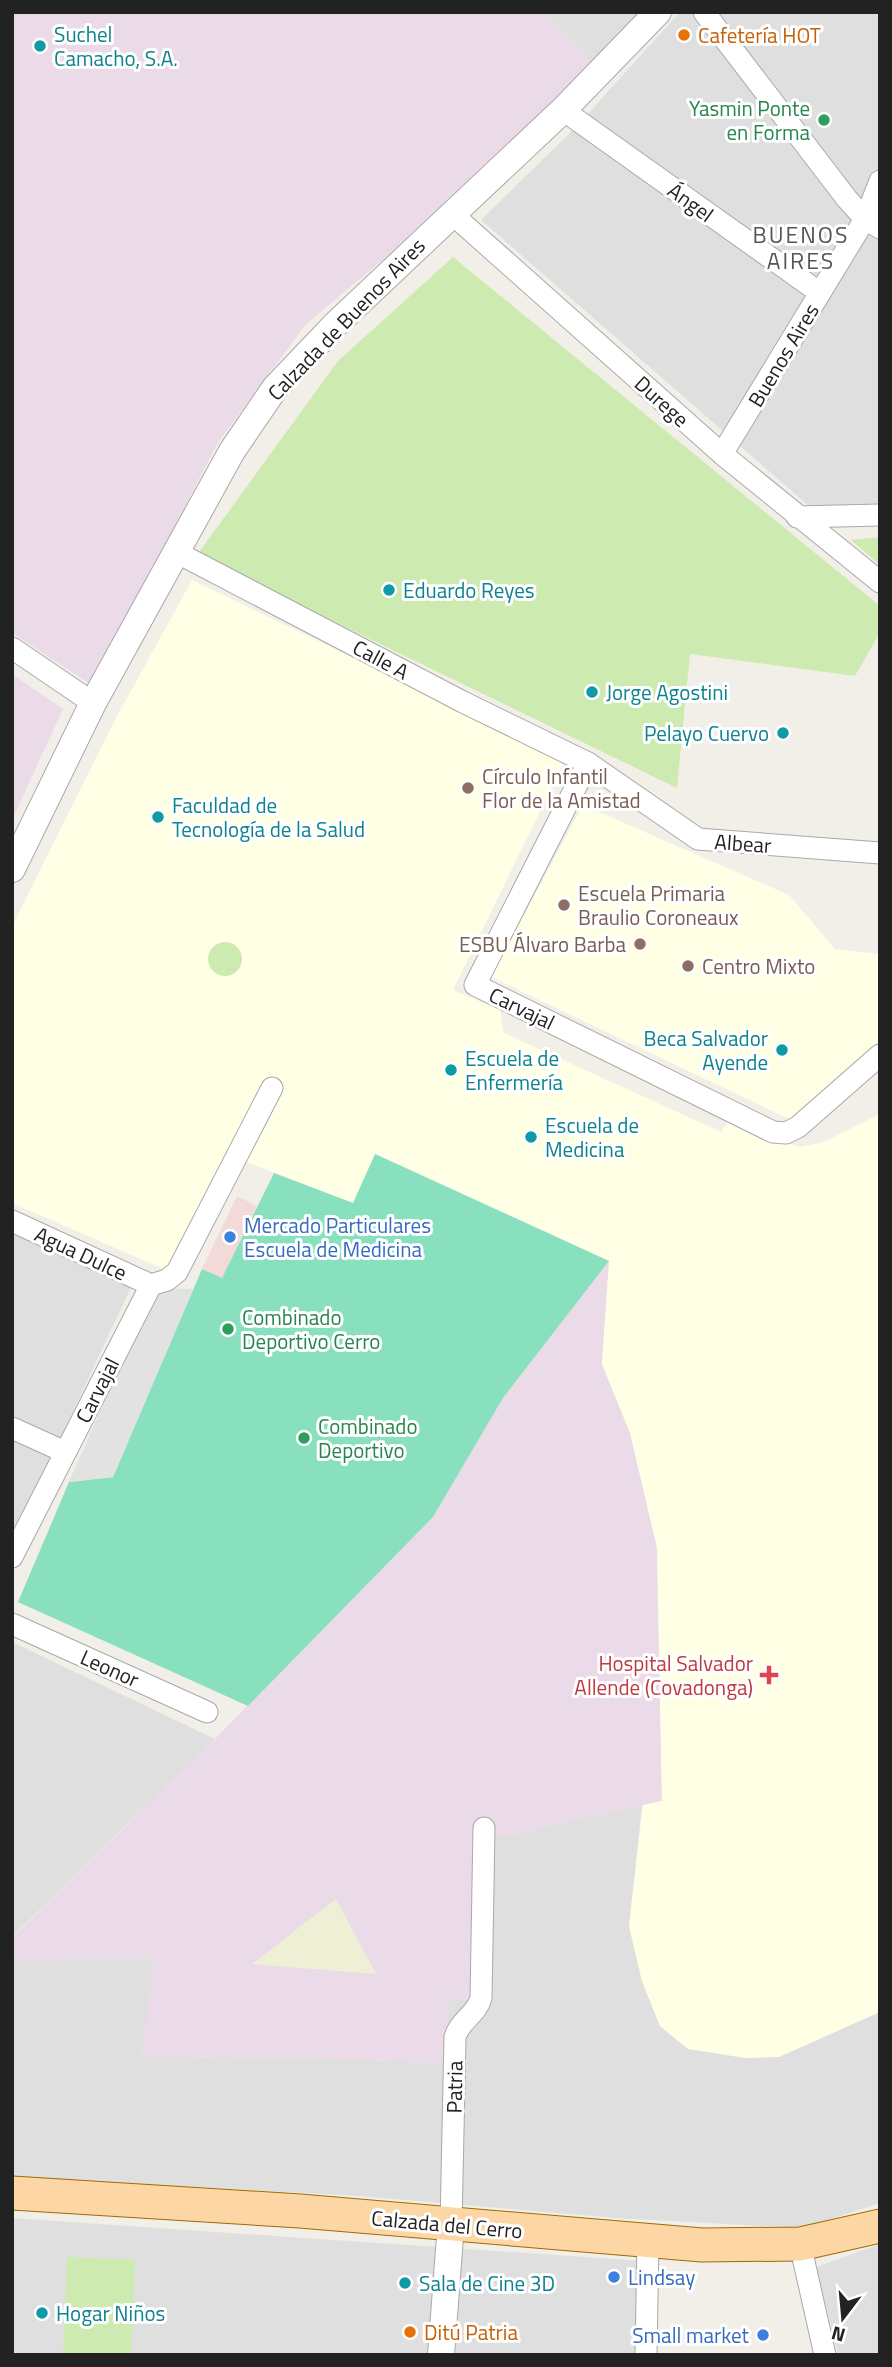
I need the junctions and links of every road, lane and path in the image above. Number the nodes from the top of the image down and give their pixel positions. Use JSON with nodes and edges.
{"nodes":[{"id":1,"x":658,"y":12,"type":"edge"},
{"id":2,"x":704,"y":12,"type":"edge"},
{"id":3,"x":563,"y":110,"type":"junction"},
{"id":4,"x":880,"y":181,"type":"edge"},
{"id":5,"x":451,"y":213,"type":"junction"},
{"id":6,"x":872,"y":223,"type":"edge"},
{"id":7,"x":820,"y":293,"type":"junction"},
{"id":8,"x":722,"y":454,"type":"junction"},
{"id":9,"x":880,"y":514,"type":"edge"},
{"id":10,"x":797,"y":517,"type":"junction"},
{"id":11,"x":176,"y":552,"type":"junction"},
{"id":12,"x":880,"y":582,"type":"edge"},
{"id":13,"x":12,"y":648,"type":"edge"},
{"id":14,"x":93,"y":703,"type":"junction"},
{"id":15,"x":589,"y":763,"type":"junction"},
{"id":16,"x":880,"y":853,"type":"edge"},
{"id":17,"x":12,"y":869,"type":"edge"},
{"id":18,"x":880,"y":1055,"type":"edge"},
{"id":19,"x":272,"y":1088,"type":"dead end"},
{"id":20,"x":12,"y":1221,"type":"edge"},
{"id":21,"x":150,"y":1285,"type":"junction"},
{"id":22,"x":12,"y":1427,"type":"edge"},
{"id":23,"x":65,"y":1452,"type":"junction"},
{"id":24,"x":12,"y":1557,"type":"edge"},
{"id":25,"x":12,"y":1624,"type":"edge"},
{"id":26,"x":207,"y":1712,"type":"dead end"},
{"id":27,"x":484,"y":1828,"type":"dead end"},
{"id":28,"x":12,"y":2193,"type":"edge"},
{"id":29,"x":451,"y":2224,"type":"junction"},
{"id":30,"x":880,"y":2226,"type":"edge"},
{"id":31,"x":648,"y":2241,"type":"junction"},
{"id":32,"x":800,"y":2244,"type":"junction"},
{"id":33,"x":441,"y":2355,"type":"edge"},
{"id":34,"x":646,"y":2355,"type":"edge"},
{"id":35,"x":825,"y":2355,"type":"edge"}],
"edges":[{"from":1,"to":3,"type":"street","name":"Calzada de Buenos Aires"},
{"from":2,"to":6,"type":"street"},
{"from":3,"to":5,"type":"street","name":"Calzada de Buenos Aires"},
{"from":3,"to":7,"type":"street","name":"Ángel"},
{"from":4,"to":6,"type":"street","name":"Buenos Aires"},
{"from":5,"to":8,"type":"street","name":"Durege"},
{"from":5,"to":11,"type":"street","name":"Calzada de Buenos Aires"},
{"from":6,"to":7,"type":"street","name":"Buenos Aires"},
{"from":7,"to":8,"type":"street","name":"Buenos Aires"},
{"from":8,"to":10,"type":"street","name":"Durege"},
{"from":9,"to":10,"type":"street"},
{"from":10,"to":12,"type":"street","name":"Durege"},
{"from":11,"to":14,"type":"street","name":"Calzada de Buenos Aires"},
{"from":11,"to":15,"type":"street","name":"Calle A"},
{"from":13,"to":14,"type":"street"},
{"from":14,"to":17,"type":"street","name":"Calzada de Buenos Aires"},
{"from":15,"to":16,"type":"street","name":"Albear"},
{"from":15,"to":18,"type":"street","name":"Carvajal"},
{"from":19,"to":21,"type":"street"},
{"from":20,"to":21,"type":"street","name":"Agua Dulce"},
{"from":21,"to":23,"type":"street","name":"Carvajal"},
{"from":22,"to":23,"type":"street"},
{"from":23,"to":24,"type":"street","name":"Carvajal"},
{"from":25,"to":26,"type":"street","name":"Leonor"},
{"from":27,"to":29,"type":"street","name":"Patria"},
{"from":28,"to":29,"type":"main road","name":"Calzada del Cerro"},
{"from":29,"to":31,"type":"main road","name":"Calzada del Cerro"},
{"from":29,"to":33,"type":"street","name":"Patria"},
{"from":30,"to":32,"type":"main road","name":"Calzada del Cerro"},
{"from":31,"to":32,"type":"main road","name":"Calzada del Cerro"},
{"from":31,"to":34,"type":"street"},
{"from":32,"to":35,"type":"street"}]}
